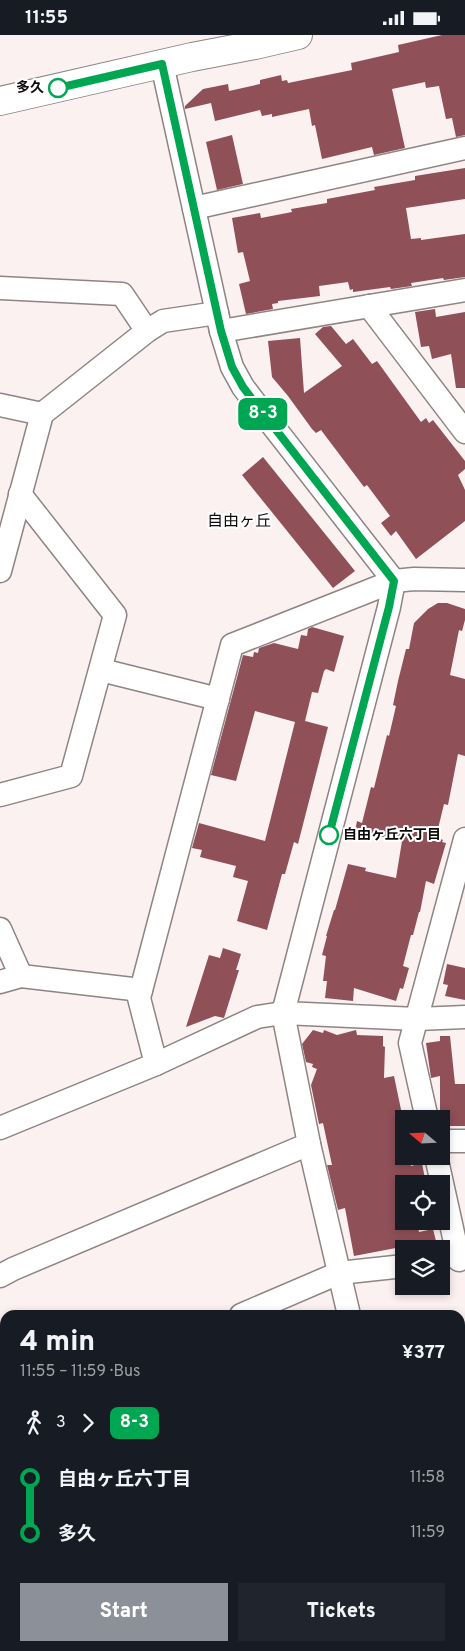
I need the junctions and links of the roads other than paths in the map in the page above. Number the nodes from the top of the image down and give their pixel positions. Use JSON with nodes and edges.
{"nodes":[{"id":1,"x":298,"y":35,"type":"edge"},
{"id":2,"x":255,"y":40,"type":"edge"},
{"id":3,"x":162,"y":64,"type":"junction"},
{"id":4,"x":0,"y":101,"type":"edge"},
{"id":5,"x":465,"y":148,"type":"edge"},
{"id":6,"x":194,"y":208,"type":"junction"},
{"id":7,"x":0,"y":288,"type":"edge"},
{"id":8,"x":465,"y":290,"type":"edge"},
{"id":9,"x":369,"y":306,"type":"junction"},
{"id":10,"x":219,"y":322,"type":"junction"},
{"id":11,"x":147,"y":331,"type":"junction"},
{"id":12,"x":0,"y":405,"type":"edge"},
{"id":13,"x":42,"y":414,"type":"junction"},
{"id":14,"x":462,"y":424,"type":"edge"},
{"id":15,"x":20,"y":494,"type":"junction"},
{"id":16,"x":0,"y":571,"type":"edge"},
{"id":17,"x":465,"y":580,"type":"edge"},
{"id":18,"x":394,"y":581,"type":"junction"},
{"id":19,"x":101,"y":671,"type":"junction"},
{"id":20,"x":218,"y":699,"type":"junction"},
{"id":21,"x":0,"y":795,"type":"edge"},
{"id":22,"x":465,"y":839,"type":"edge"},
{"id":23,"x":458,"y":895,"type":"edge"},
{"id":24,"x":0,"y":929,"type":"edge"},
{"id":25,"x":10,"y":979,"type":"edge"},
{"id":26,"x":141,"y":990,"type":"junction"},
{"id":27,"x":283,"y":1013,"type":"junction"},
{"id":28,"x":465,"y":1017,"type":"edge"},
{"id":29,"x":417,"y":1019,"type":"junction"},
{"id":30,"x":156,"y":1064,"type":"junction"},
{"id":31,"x":425,"y":1110,"type":"edge"},
{"id":32,"x":0,"y":1128,"type":"edge"},
{"id":33,"x":450,"y":1141,"type":"edge"},
{"id":34,"x":465,"y":1141,"type":"edge"},
{"id":35,"x":309,"y":1144,"type":"junction"},
{"id":36,"x":438,"y":1165,"type":"edge"},
{"id":37,"x":455,"y":1261,"type":"edge"},
{"id":38,"x":395,"y":1267,"type":"edge"},
{"id":39,"x":339,"y":1273,"type":"junction"},
{"id":40,"x":0,"y":1276,"type":"edge"},
{"id":41,"x":252,"y":1310,"type":"edge"},
{"id":42,"x":348,"y":1310,"type":"edge"}],
"edges":[{"from":1,"to":2,"type":"main road"},
{"from":2,"to":3,"type":"main road"},
{"from":3,"to":4,"type":"main road"},
{"from":3,"to":6,"type":"street"},
{"from":5,"to":6,"type":"street"},
{"from":6,"to":10,"type":"street"},
{"from":7,"to":11,"type":"street"},
{"from":8,"to":9,"type":"street"},
{"from":9,"to":10,"type":"street"},
{"from":9,"to":14,"type":"street"},
{"from":10,"to":11,"type":"street"},
{"from":10,"to":18,"type":"street"},
{"from":11,"to":13,"type":"street"},
{"from":12,"to":13,"type":"street"},
{"from":13,"to":15,"type":"street"},
{"from":15,"to":16,"type":"street"},
{"from":15,"to":19,"type":"street"},
{"from":17,"to":18,"type":"street"},
{"from":18,"to":20,"type":"street"},
{"from":18,"to":27,"type":"street"},
{"from":19,"to":20,"type":"street"},
{"from":19,"to":21,"type":"street"},
{"from":20,"to":26,"type":"street"},
{"from":22,"to":23,"type":"street"},
{"from":23,"to":29,"type":"street"},
{"from":24,"to":25,"type":"street"},
{"from":25,"to":26,"type":"street"},
{"from":26,"to":30,"type":"street"},
{"from":27,"to":29,"type":"street"},
{"from":27,"to":30,"type":"street"},
{"from":27,"to":35,"type":"street"},
{"from":28,"to":29,"type":"street"},
{"from":29,"to":31,"type":"street"},
{"from":30,"to":32,"type":"street"},
{"from":33,"to":34,"type":"street"},
{"from":35,"to":39,"type":"street"},
{"from":35,"to":40,"type":"street"},
{"from":36,"to":37,"type":"street"},
{"from":38,"to":39,"type":"street"},
{"from":39,"to":41,"type":"street"},
{"from":39,"to":42,"type":"street"}]}
